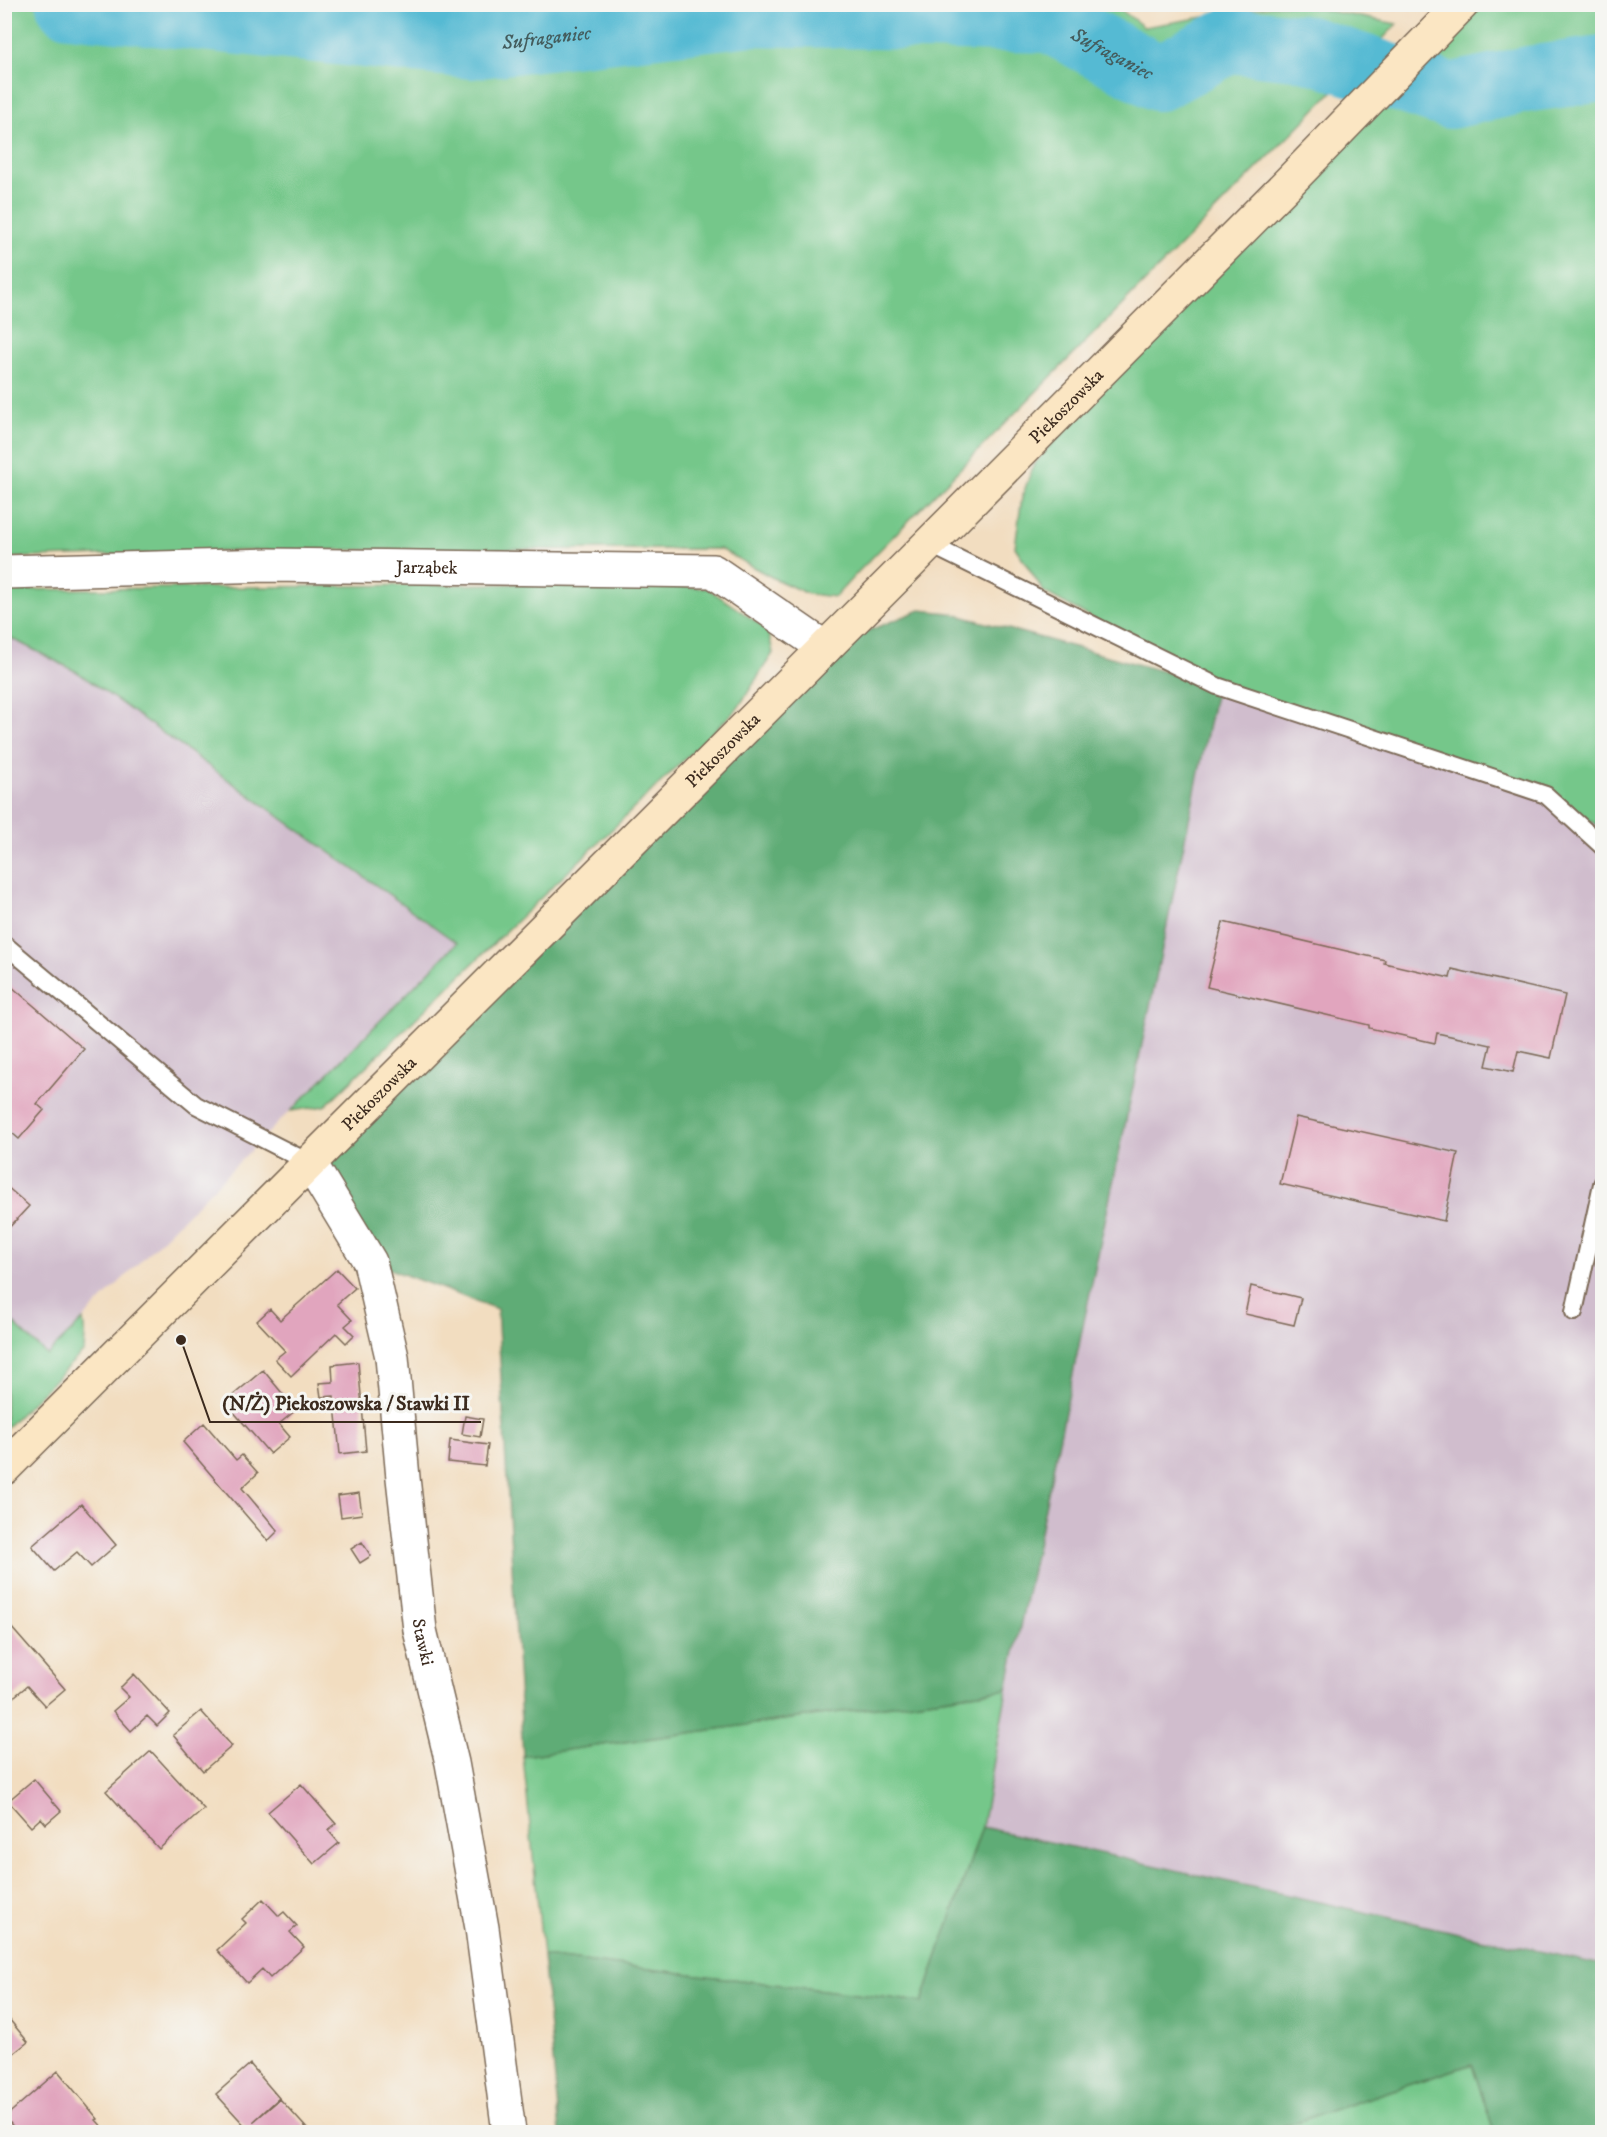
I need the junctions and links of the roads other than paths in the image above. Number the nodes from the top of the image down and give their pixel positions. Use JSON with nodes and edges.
{"nodes":[{"id":1,"x":1462,"y":4,"type":"edge"},
{"id":2,"x":929,"y":544,"type":"junction"},
{"id":3,"x":4,"y":572,"type":"edge"},
{"id":4,"x":825,"y":648,"type":"junction"},
{"id":5,"x":1602,"y":846,"type":"edge"},
{"id":6,"x":4,"y":944,"type":"edge"},
{"id":7,"x":310,"y":1163,"type":"junction"},
{"id":8,"x":1602,"y":1184,"type":"edge"},
{"id":9,"x":1574,"y":1312,"type":"dead end"},
{"id":10,"x":4,"y":1468,"type":"edge"},
{"id":11,"x":509,"y":2133,"type":"edge"}],
"edges":[{"from":1,"to":2,"type":"main road","name":"Piekoszowska"},
{"from":2,"to":4,"type":"main road","name":"Piekoszowska"},
{"from":2,"to":5,"type":"lane"},
{"from":3,"to":4,"type":"street","name":"Jarząbek"},
{"from":4,"to":7,"type":"main road","name":"Piekoszowska"},
{"from":6,"to":7,"type":"lane"},
{"from":7,"to":10,"type":"main road","name":"Piekoszowska"},
{"from":7,"to":11,"type":"street","name":"Stawki"},
{"from":8,"to":9,"type":"lane"}]}
